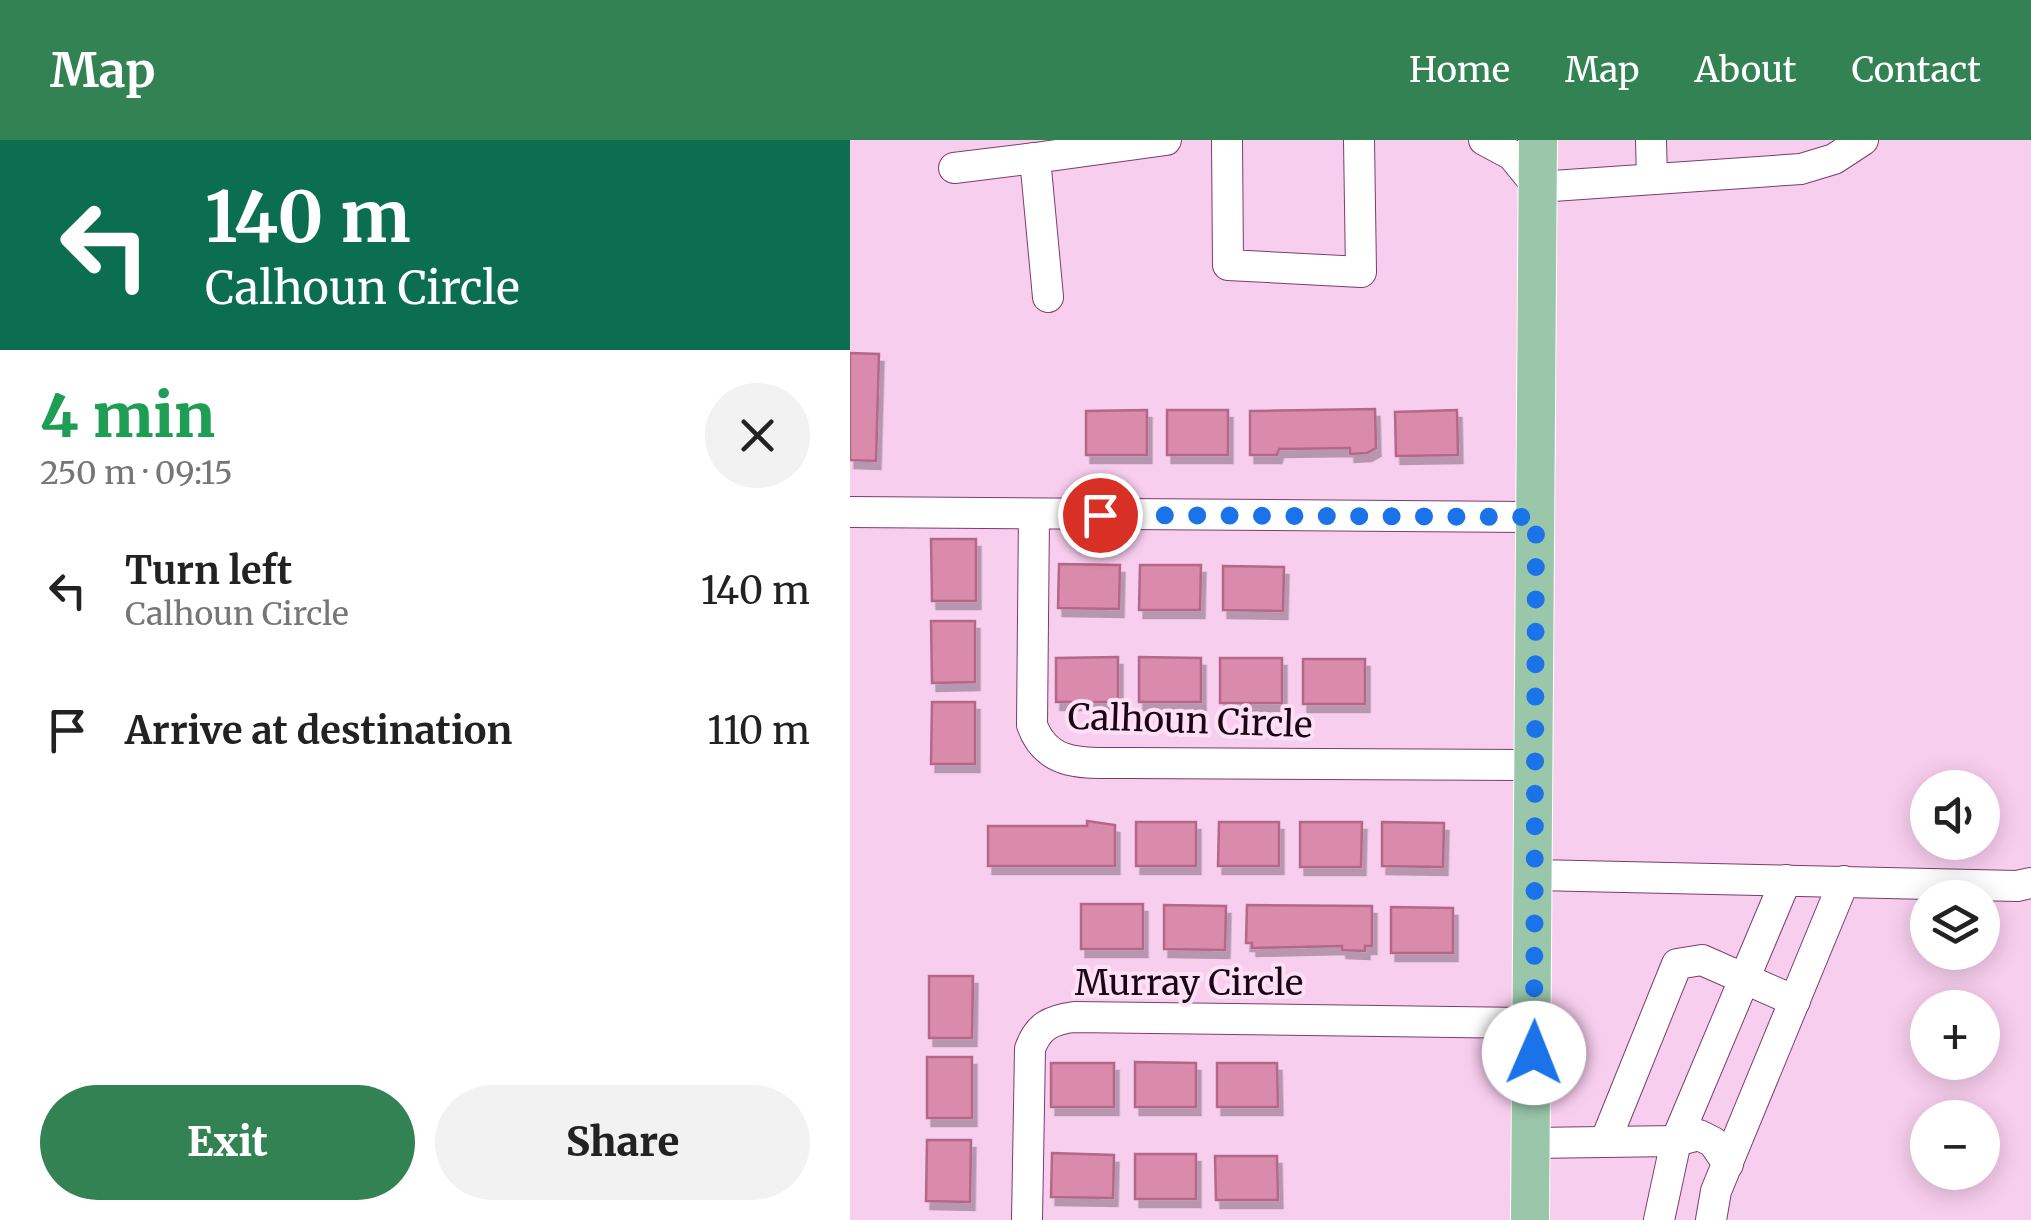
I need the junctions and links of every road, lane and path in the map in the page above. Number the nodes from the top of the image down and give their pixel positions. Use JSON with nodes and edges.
{"nodes":[{"id":1,"x":1166,"y":140,"type":"edge"},
{"id":2,"x":1227,"y":140,"type":"edge"},
{"id":3,"x":1359,"y":140,"type":"edge"},
{"id":4,"x":1484,"y":140,"type":"edge"},
{"id":5,"x":1538,"y":140,"type":"edge"},
{"id":6,"x":1652,"y":140,"type":"edge"},
{"id":7,"x":1864,"y":140,"type":"edge"},
{"id":8,"x":1834,"y":149,"type":"edge"},
{"id":9,"x":1023,"y":152,"type":"edge"},
{"id":10,"x":954,"y":168,"type":"dead end"},
{"id":11,"x":1652,"y":179,"type":"junction"},
{"id":12,"x":1538,"y":187,"type":"junction"},
{"id":13,"x":1048,"y":297,"type":"dead end"},
{"id":14,"x":850,"y":512,"type":"edge"},
{"id":15,"x":1034,"y":514,"type":"junction"},
{"id":16,"x":1536,"y":517,"type":"junction"},
{"id":17,"x":1536,"y":765,"type":"junction"},
{"id":18,"x":1535,"y":875,"type":"junction"},
{"id":19,"x":1786,"y":880,"type":"junction"},
{"id":20,"x":1844,"y":881,"type":"junction"},
{"id":21,"x":2026,"y":890,"type":"edge"},
{"id":22,"x":1744,"y":978,"type":"junction"},
{"id":23,"x":1795,"y":1001,"type":"junction"},
{"id":24,"x":1534,"y":1023,"type":"junction"},
{"id":25,"x":1676,"y":1141,"type":"junction"},
{"id":26,"x":1605,"y":1142,"type":"junction"},
{"id":27,"x":1532,"y":1143,"type":"junction"},
{"id":28,"x":1728,"y":1164,"type":"junction"},
{"id":29,"x":1027,"y":1220,"type":"edge"},
{"id":30,"x":1530,"y":1220,"type":"edge"},
{"id":31,"x":1659,"y":1220,"type":"edge"},
{"id":32,"x":1711,"y":1220,"type":"edge"}],
"edges":[{"from":1,"to":9,"type":"street"},
{"from":2,"to":3,"type":"street"},
{"from":4,"to":12,"type":"street"},
{"from":5,"to":12,"type":"main road"},
{"from":6,"to":11,"type":"street"},
{"from":7,"to":8,"type":"street"},
{"from":8,"to":11,"type":"street"},
{"from":9,"to":10,"type":"street"},
{"from":9,"to":13,"type":"street"},
{"from":11,"to":12,"type":"street"},
{"from":12,"to":16,"type":"main road"},
{"from":14,"to":15,"type":"street"},
{"from":15,"to":16,"type":"street"},
{"from":15,"to":17,"type":"street","name":"Calhoun Circle"},
{"from":16,"to":17,"type":"main road"},
{"from":17,"to":18,"type":"main road"},
{"from":18,"to":19,"type":"street"},
{"from":18,"to":24,"type":"main road"},
{"from":19,"to":20,"type":"street"},
{"from":19,"to":22,"type":"street"},
{"from":20,"to":21,"type":"street"},
{"from":20,"to":23,"type":"street"},
{"from":22,"to":23,"type":"street"},
{"from":22,"to":25,"type":"street"},
{"from":22,"to":26,"type":"street"},
{"from":23,"to":28,"type":"street"},
{"from":24,"to":27,"type":"main road"},
{"from":24,"to":29,"type":"street","name":"Murray Circle"},
{"from":25,"to":26,"type":"street"},
{"from":25,"to":28,"type":"street"},
{"from":25,"to":31,"type":"street"},
{"from":26,"to":27,"type":"street"},
{"from":27,"to":30,"type":"main road"},
{"from":28,"to":32,"type":"street"}]}
